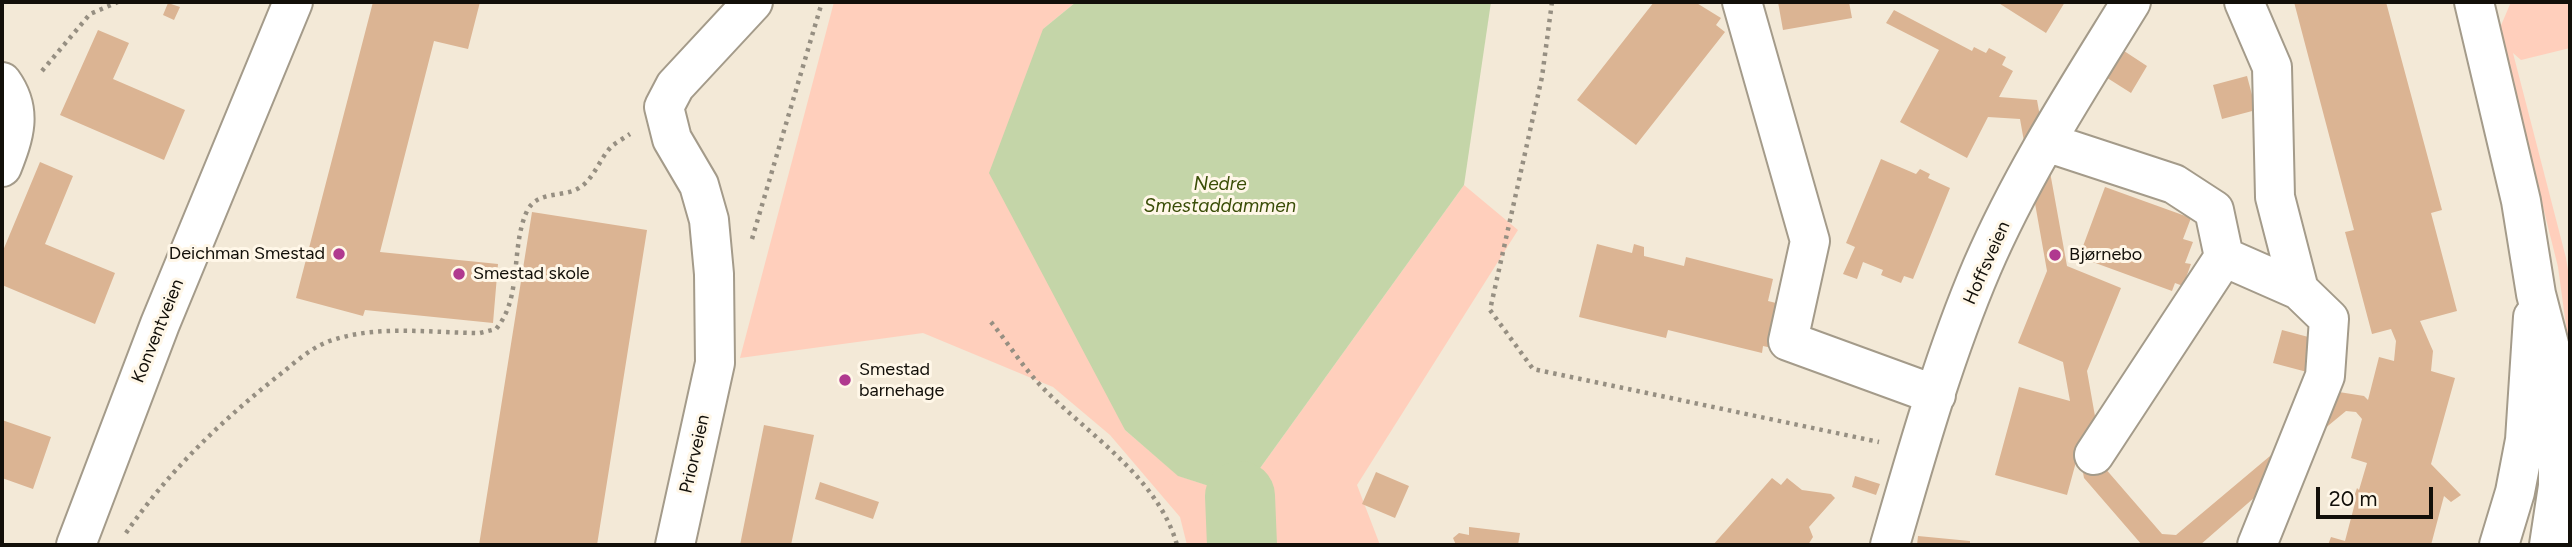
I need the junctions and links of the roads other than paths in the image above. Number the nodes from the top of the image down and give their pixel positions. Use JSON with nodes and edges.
{"nodes":[{"id":1,"x":293,"y":2,"type":"edge"},
{"id":2,"x":753,"y":2,"type":"edge"},
{"id":3,"x":1742,"y":2,"type":"edge"},
{"id":4,"x":2131,"y":2,"type":"edge"},
{"id":5,"x":2244,"y":2,"type":"edge"},
{"id":6,"x":2474,"y":2,"type":"edge"},
{"id":7,"x":7,"y":89,"type":"edge"},
{"id":8,"x":2046,"y":142,"type":"junction"},
{"id":9,"x":2,"y":167,"type":"edge"},
{"id":10,"x":2224,"y":257,"type":"junction"},
{"id":11,"x":2299,"y":290,"type":"junction"},
{"id":12,"x":2536,"y":294,"type":"junction"},
{"id":13,"x":1936,"y":395,"type":"junction"},
{"id":14,"x":2094,"y":455,"type":"dead end"},
{"id":15,"x":76,"y":545,"type":"edge"},
{"id":16,"x":675,"y":545,"type":"edge"},
{"id":17,"x":1890,"y":545,"type":"edge"},
{"id":18,"x":2258,"y":545,"type":"edge"},
{"id":19,"x":2499,"y":545,"type":"edge"},
{"id":20,"x":2549,"y":545,"type":"edge"}],
"edges":[{"from":1,"to":15,"type":"street","name":"Konventveien"},
{"from":2,"to":16,"type":"street","name":"Priorveien"},
{"from":3,"to":13,"type":"street"},
{"from":4,"to":8,"type":"street","name":"Hoffsveien"},
{"from":5,"to":11,"type":"street"},
{"from":6,"to":12,"type":"street"},
{"from":7,"to":9,"type":"street"},
{"from":8,"to":10,"type":"street"},
{"from":8,"to":13,"type":"street","name":"Hoffsveien"},
{"from":10,"to":11,"type":"street"},
{"from":10,"to":14,"type":"street"},
{"from":11,"to":18,"type":"street"},
{"from":12,"to":19,"type":"street"},
{"from":12,"to":20,"type":"street"},
{"from":13,"to":17,"type":"street","name":"Hoffsveien"}]}
